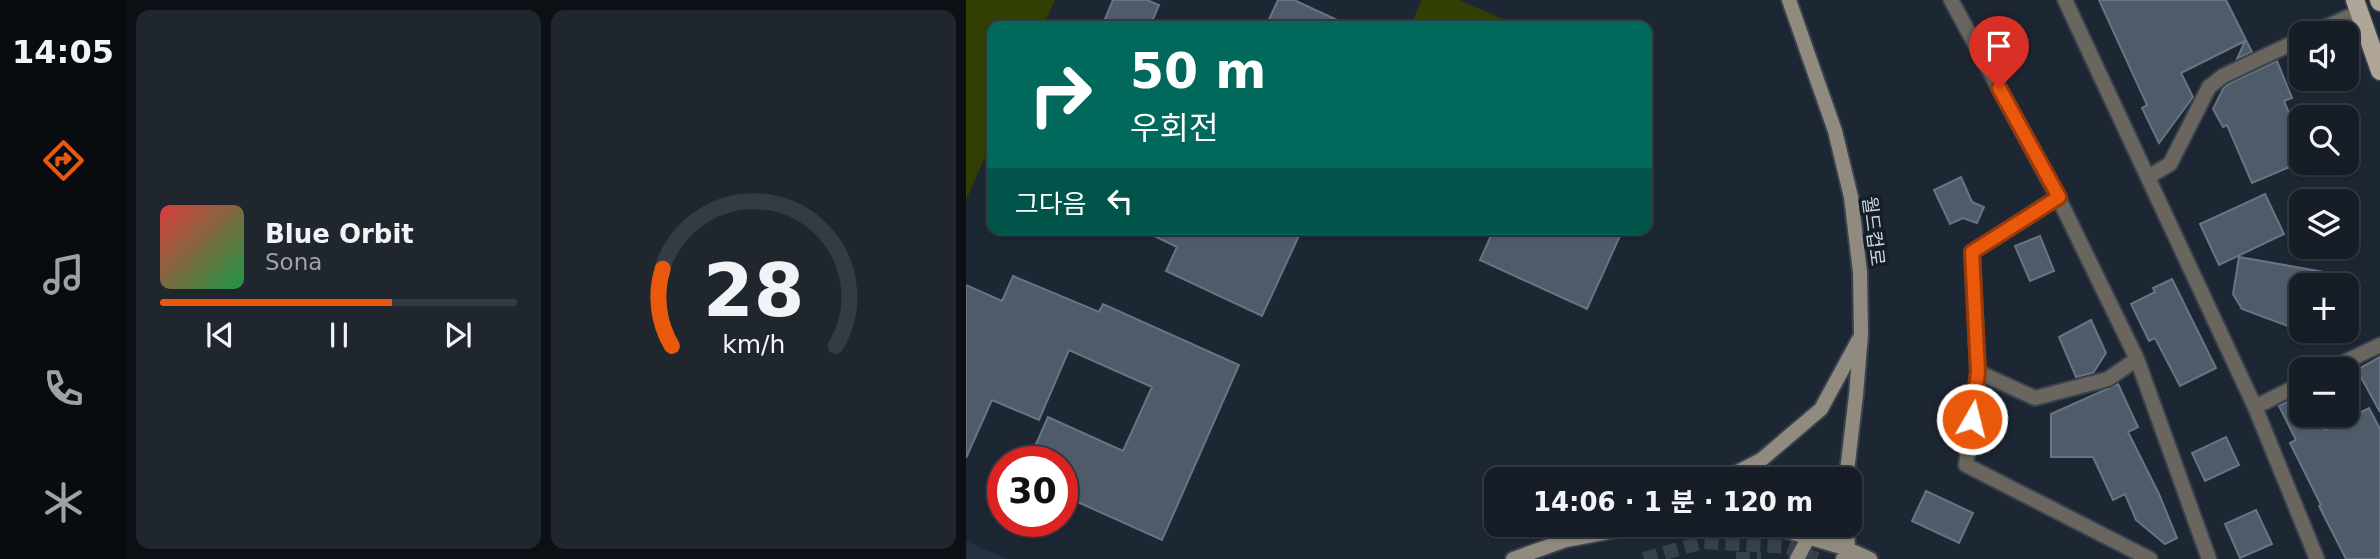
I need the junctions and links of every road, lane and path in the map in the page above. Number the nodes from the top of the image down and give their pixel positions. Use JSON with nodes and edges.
{"nodes":[{"id":1,"x":1789,"y":0,"type":"edge"},
{"id":2,"x":1951,"y":0,"type":"edge"},
{"id":3,"x":2065,"y":0,"type":"edge"},
{"id":4,"x":2357,"y":6,"type":"edge"},
{"id":5,"x":2333,"y":21,"type":"edge"},
{"id":6,"x":2289,"y":45,"type":"edge"},
{"id":7,"x":2380,"y":71,"type":"edge"},
{"id":8,"x":2148,"y":177,"type":"junction"},
{"id":9,"x":2059,"y":197,"type":"junction"},
{"id":10,"x":1861,"y":335,"type":"junction"},
{"id":11,"x":2380,"y":345,"type":"edge"},
{"id":12,"x":2355,"y":357,"type":"edge"},
{"id":13,"x":2137,"y":359,"type":"junction"},
{"id":14,"x":1978,"y":372,"type":"junction"},
{"id":15,"x":2289,"y":390,"type":"edge"},
{"id":16,"x":2255,"y":407,"type":"junction"},
{"id":17,"x":1747,"y":467,"type":"edge"},
{"id":18,"x":1846,"y":467,"type":"edge"},
{"id":19,"x":1581,"y":537,"type":"edge"},
{"id":20,"x":1808,"y":537,"type":"edge"},
{"id":21,"x":1820,"y":537,"type":"edge"},
{"id":22,"x":1846,"y":554,"type":"edge"},
{"id":23,"x":1513,"y":559,"type":"edge"},
{"id":24,"x":1797,"y":559,"type":"edge"},
{"id":25,"x":1870,"y":559,"type":"edge"},
{"id":26,"x":2150,"y":559,"type":"edge"},
{"id":27,"x":2209,"y":559,"type":"edge"},
{"id":28,"x":2316,"y":559,"type":"edge"}],
"edges":[{"from":1,"to":10,"type":"street","name":"월드컵로"},
{"from":2,"to":9,"type":"street"},
{"from":3,"to":8,"type":"street"},
{"from":4,"to":5,"type":"street"},
{"from":4,"to":7,"type":"main road"},
{"from":6,"to":8,"type":"street"},
{"from":8,"to":16,"type":"street"},
{"from":9,"to":13,"type":"street"},
{"from":9,"to":14,"type":"street"},
{"from":10,"to":17,"type":"street"},
{"from":10,"to":18,"type":"street","name":"월드컵로"},
{"from":11,"to":12,"type":"street"},
{"from":13,"to":14,"type":"street"},
{"from":13,"to":27,"type":"street"},
{"from":14,"to":26,"type":"street"},
{"from":15,"to":16,"type":"street"},
{"from":16,"to":28,"type":"street"},
{"from":19,"to":23,"type":"street"},
{"from":20,"to":24,"type":"street"},
{"from":21,"to":22,"type":"street"},
{"from":22,"to":25,"type":"street"}]}
